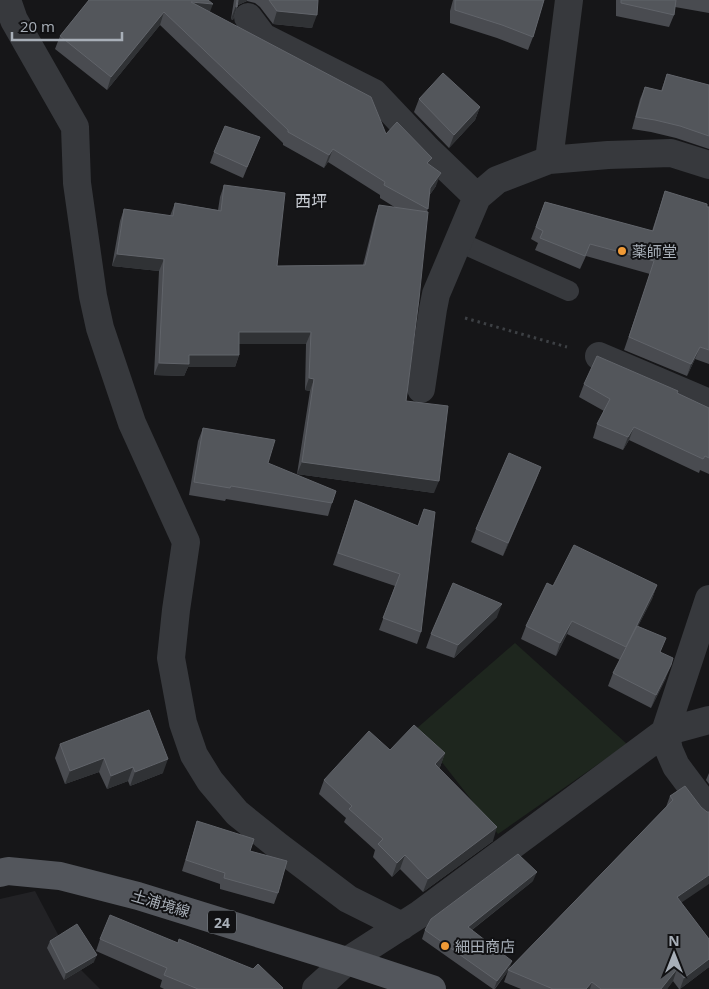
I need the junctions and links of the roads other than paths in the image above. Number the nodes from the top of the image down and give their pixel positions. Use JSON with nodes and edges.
{"nodes":[{"id":1,"x":7,"y":0,"type":"edge"},
{"id":2,"x":569,"y":0,"type":"edge"},
{"id":3,"x":248,"y":17,"type":"dead end"},
{"id":4,"x":549,"y":160,"type":"junction"},
{"id":5,"x":709,"y":165,"type":"edge"},
{"id":6,"x":477,"y":197,"type":"junction"},
{"id":7,"x":458,"y":242,"type":"junction"},
{"id":8,"x":569,"y":291,"type":"dead end"},
{"id":9,"x":599,"y":356,"type":"edge"},
{"id":10,"x":421,"y":389,"type":"dead end"},
{"id":11,"x":709,"y":402,"type":"edge"},
{"id":12,"x":709,"y":599,"type":"edge"},
{"id":13,"x":709,"y":720,"type":"edge"},
{"id":14,"x":665,"y":732,"type":"junction"},
{"id":15,"x":709,"y":810,"type":"edge"},
{"id":16,"x":0,"y":873,"type":"edge"},
{"id":17,"x":402,"y":926,"type":"junction"},
{"id":18,"x":347,"y":961,"type":"junction"},
{"id":19,"x":316,"y":989,"type":"edge"},
{"id":20,"x":432,"y":989,"type":"edge"}],
"edges":[{"from":1,"to":17,"type":"street"},
{"from":2,"to":4,"type":"street"},
{"from":3,"to":6,"type":"street"},
{"from":4,"to":5,"type":"street"},
{"from":4,"to":6,"type":"street"},
{"from":6,"to":7,"type":"street"},
{"from":7,"to":8,"type":"lane"},
{"from":7,"to":10,"type":"street"},
{"from":9,"to":11,"type":"street"},
{"from":12,"to":14,"type":"street"},
{"from":13,"to":14,"type":"street"},
{"from":14,"to":15,"type":"street"},
{"from":14,"to":17,"type":"street"},
{"from":16,"to":18,"type":"main road","name":"土浦境線","number":"24"},
{"from":17,"to":18,"type":"street"},
{"from":18,"to":19,"type":"street"},
{"from":18,"to":20,"type":"main road","name":"土浦境線","number":"24"}]}
